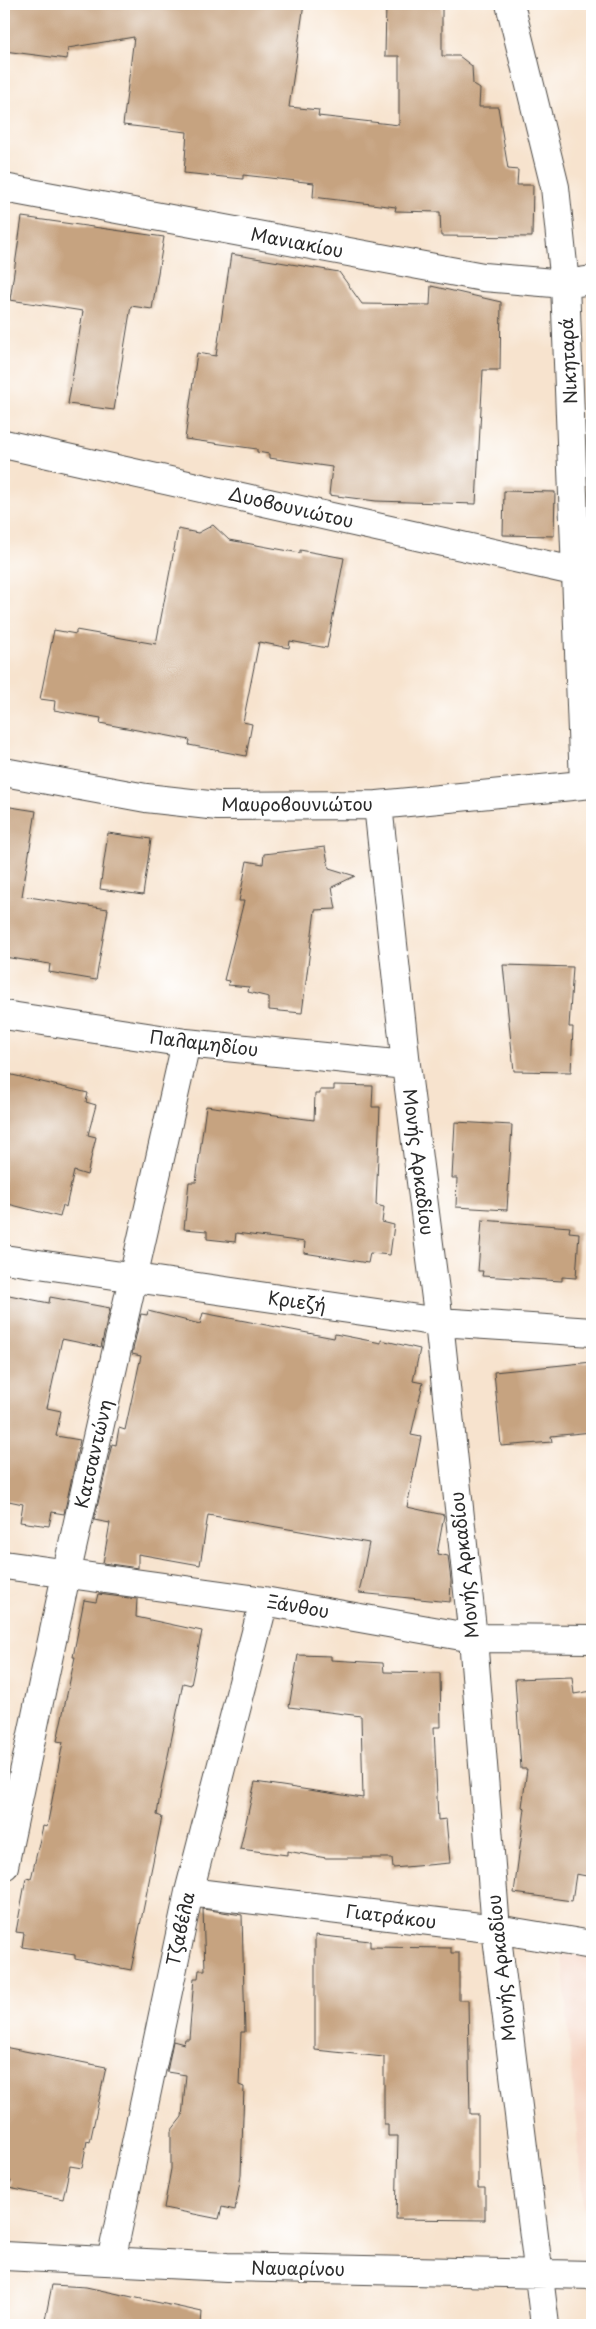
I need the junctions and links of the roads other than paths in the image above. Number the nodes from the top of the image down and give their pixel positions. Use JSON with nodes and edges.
{"nodes":[{"id":1,"x":510,"y":4,"type":"edge"},
{"id":2,"x":4,"y":188,"type":"edge"},
{"id":3,"x":592,"y":280,"type":"edge"},
{"id":4,"x":565,"y":284,"type":"junction"},
{"id":5,"x":4,"y":444,"type":"edge"},
{"id":6,"x":578,"y":572,"type":"junction"},
{"id":7,"x":4,"y":772,"type":"edge"},
{"id":8,"x":588,"y":784,"type":"edge"},
{"id":9,"x":378,"y":805,"type":"junction"},
{"id":10,"x":4,"y":1015,"type":"edge"},
{"id":11,"x":186,"y":1044,"type":"junction"},
{"id":12,"x":406,"y":1065,"type":"junction"},
{"id":13,"x":4,"y":1259,"type":"edge"},
{"id":14,"x":134,"y":1280,"type":"junction"},
{"id":15,"x":439,"y":1322,"type":"junction"},
{"id":16,"x":592,"y":1332,"type":"edge"},
{"id":17,"x":4,"y":1565,"type":"edge"},
{"id":18,"x":66,"y":1575,"type":"junction"},
{"id":19,"x":264,"y":1601,"type":"junction"},
{"id":20,"x":473,"y":1638,"type":"junction"},
{"id":21,"x":592,"y":1639,"type":"edge"},
{"id":22,"x":4,"y":1866,"type":"edge"},
{"id":23,"x":189,"y":1892,"type":"junction"},
{"id":24,"x":496,"y":1929,"type":"junction"},
{"id":25,"x":592,"y":1945,"type":"edge"},
{"id":26,"x":4,"y":2256,"type":"edge"},
{"id":27,"x":111,"y":2260,"type":"junction"},
{"id":28,"x":538,"y":2274,"type":"junction"},
{"id":29,"x":592,"y":2275,"type":"edge"},
{"id":30,"x":545,"y":2325,"type":"edge"}],
"edges":[{"from":1,"to":4,"type":"street","name":"Νικηταρά"},
{"from":2,"to":4,"type":"street","name":"Μανιακίου"},
{"from":3,"to":4,"type":"street","name":"Μανιακίου"},
{"from":4,"to":6,"type":"street","name":"Νικηταρά"},
{"from":5,"to":6,"type":"street","name":"Δυοβουνιώτου"},
{"from":6,"to":8,"type":"street","name":"Νικηταρά"},
{"from":7,"to":9,"type":"street","name":"Μαυροβουνιώτου"},
{"from":8,"to":9,"type":"street","name":"Μαυροβουνιώτου"},
{"from":9,"to":12,"type":"street","name":"Μονής Αρκαδίου"},
{"from":10,"to":11,"type":"street","name":"Παλαμηδίου"},
{"from":11,"to":12,"type":"street","name":"Παλαμηδίου"},
{"from":11,"to":14,"type":"street","name":"Κατσαντώνη"},
{"from":12,"to":15,"type":"street","name":"Μονής Αρκαδίου"},
{"from":13,"to":14,"type":"street","name":"Κριεζή"},
{"from":14,"to":15,"type":"street","name":"Κριεζή"},
{"from":14,"to":18,"type":"street","name":"Κατσαντώνη"},
{"from":15,"to":16,"type":"street","name":"Κριεζή"},
{"from":15,"to":20,"type":"street","name":"Μονής Αρκαδίου"},
{"from":17,"to":18,"type":"street","name":"Ξάνθου"},
{"from":18,"to":19,"type":"street","name":"Ξάνθου"},
{"from":18,"to":22,"type":"street","name":"Κατσαντώνη"},
{"from":19,"to":20,"type":"street","name":"Ξάνθου"},
{"from":19,"to":23,"type":"street","name":"Τζαβέλα"},
{"from":20,"to":21,"type":"street","name":"Ξάνθου"},
{"from":20,"to":24,"type":"street","name":"Μονής Αρκαδίου"},
{"from":23,"to":24,"type":"street","name":"Γιατράκου"},
{"from":23,"to":27,"type":"street","name":"Τζαβέλα"},
{"from":24,"to":25,"type":"street","name":"Γιατράκου"},
{"from":24,"to":28,"type":"street","name":"Μονής Αρκαδίου"},
{"from":26,"to":27,"type":"street","name":"Ναυαρίνου"},
{"from":27,"to":28,"type":"street","name":"Ναυαρίνου"},
{"from":28,"to":29,"type":"street","name":"Ναυαρίνου"},
{"from":28,"to":30,"type":"street","name":"Μονής Αρκαδίου"}]}
